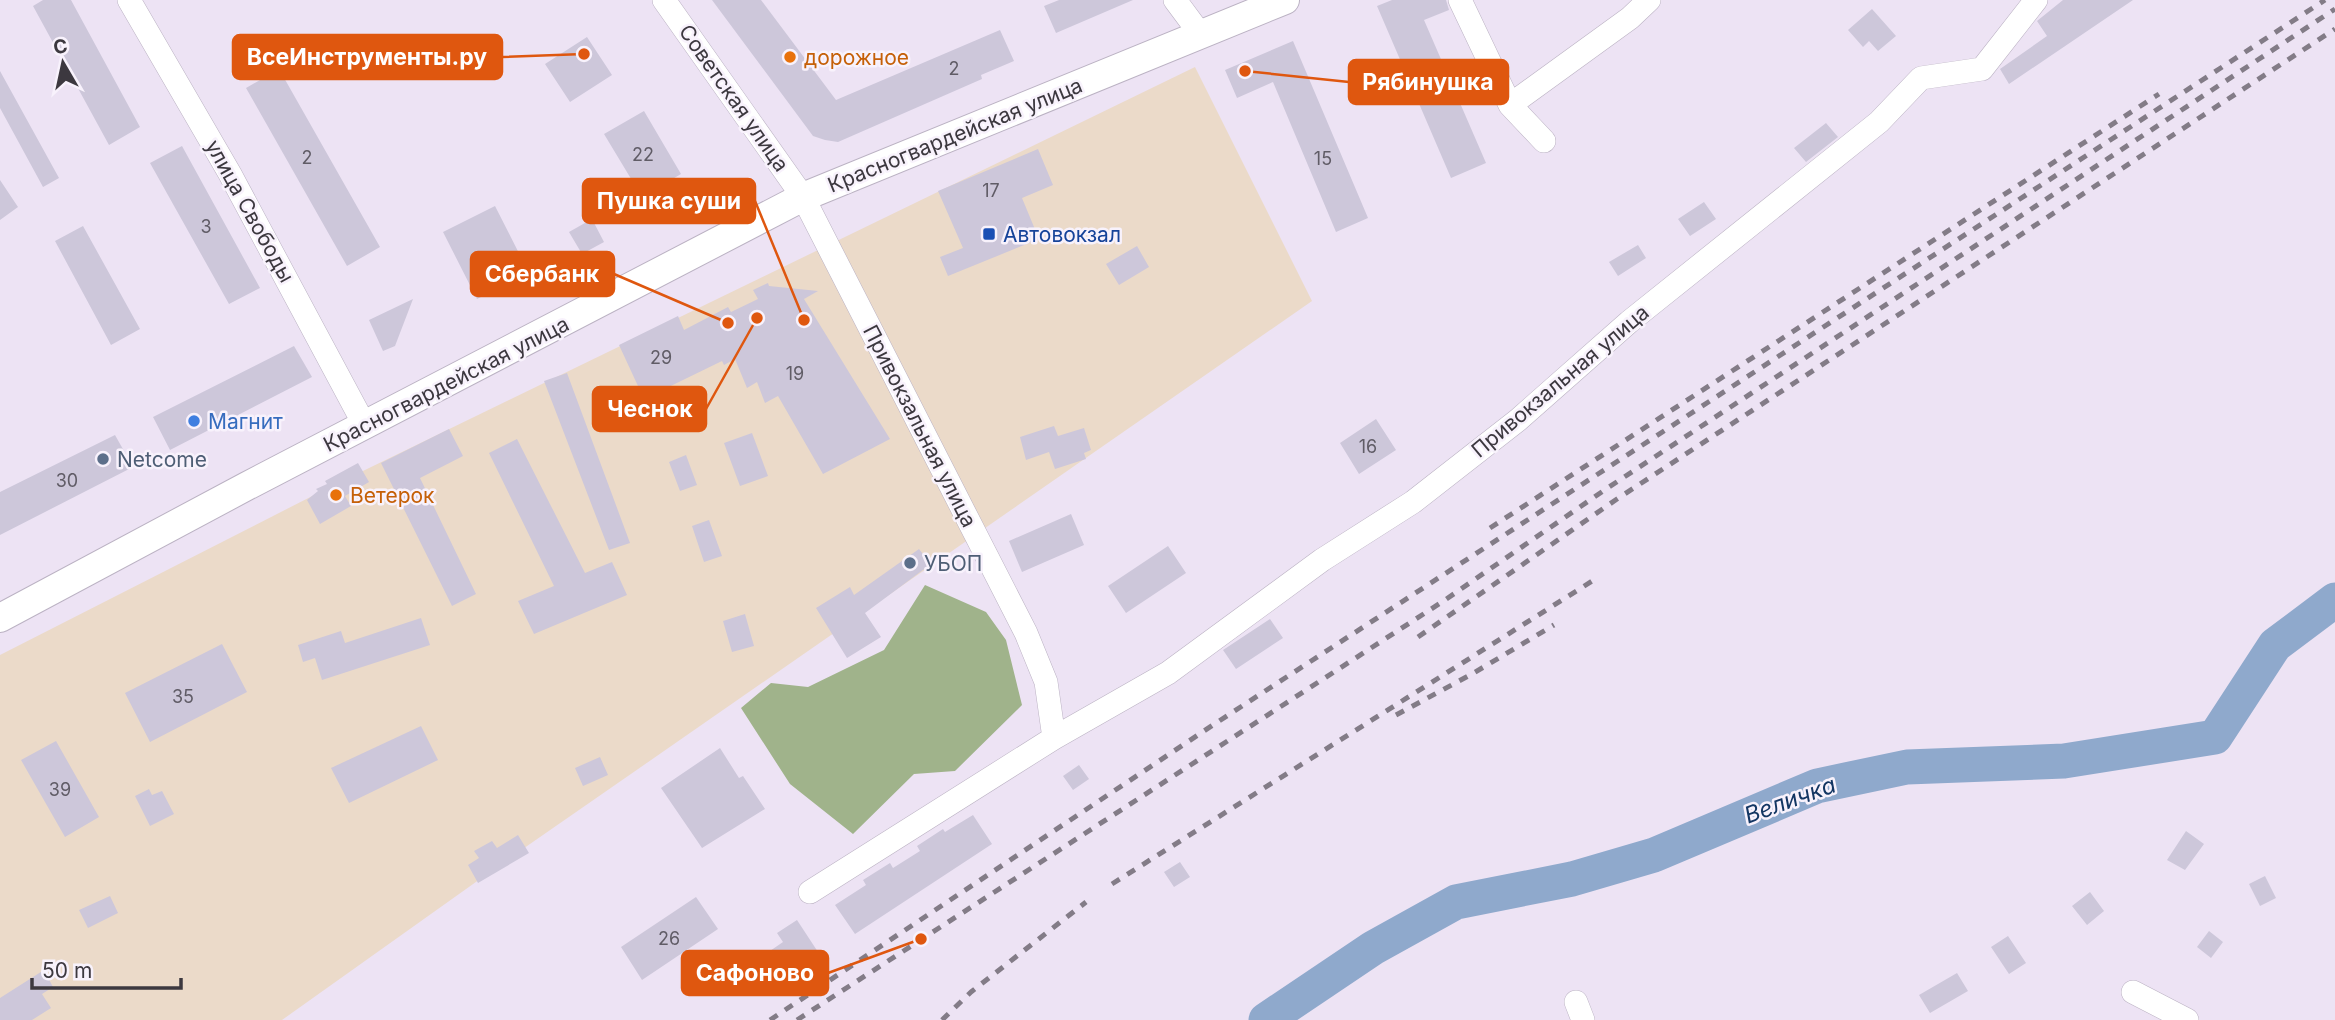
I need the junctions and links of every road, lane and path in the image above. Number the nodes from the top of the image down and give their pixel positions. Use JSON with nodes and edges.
{"nodes":[{"id":1,"x":129,"y":0,"type":"edge"},
{"id":2,"x":664,"y":0,"type":"edge"},
{"id":3,"x":1175,"y":0,"type":"edge"},
{"id":4,"x":1285,"y":0,"type":"edge"},
{"id":5,"x":1460,"y":0,"type":"edge"},
{"id":6,"x":1649,"y":0,"type":"edge"},
{"id":7,"x":2036,"y":0,"type":"edge"},
{"id":8,"x":1201,"y":35,"type":"junction"},
{"id":9,"x":1510,"y":105,"type":"junction"},
{"id":10,"x":1544,"y":141,"type":"dead end"},
{"id":11,"x":803,"y":197,"type":"junction"},
{"id":12,"x":365,"y":426,"type":"junction"},
{"id":13,"x":0,"y":618,"type":"edge"},
{"id":14,"x":1054,"y":738,"type":"junction"},
{"id":15,"x":810,"y":892,"type":"dead end"},
{"id":16,"x":2133,"y":992,"type":"dead end"},
{"id":17,"x":2187,"y":1020,"type":"edge"}],
"edges":[{"from":1,"to":12,"type":"street","name":"улица Свободы"},
{"from":2,"to":11,"type":"street","name":"Советская улица"},
{"from":3,"to":8,"type":"street"},
{"from":4,"to":8,"type":"street","name":"Красногвардейская улица"},
{"from":5,"to":9,"type":"street"},
{"from":6,"to":9,"type":"street"},
{"from":7,"to":14,"type":"street","name":"Привокзальная улица"},
{"from":8,"to":11,"type":"street","name":"Красногвардейская улица"},
{"from":9,"to":10,"type":"street"},
{"from":11,"to":12,"type":"street","name":"Красногвардейская улица"},
{"from":11,"to":14,"type":"street","name":"Привокзальная улица"},
{"from":12,"to":13,"type":"street","name":"Красногвардейская улица"},
{"from":14,"to":15,"type":"street","name":"Привокзальная улица"},
{"from":16,"to":17,"type":"street"}]}
